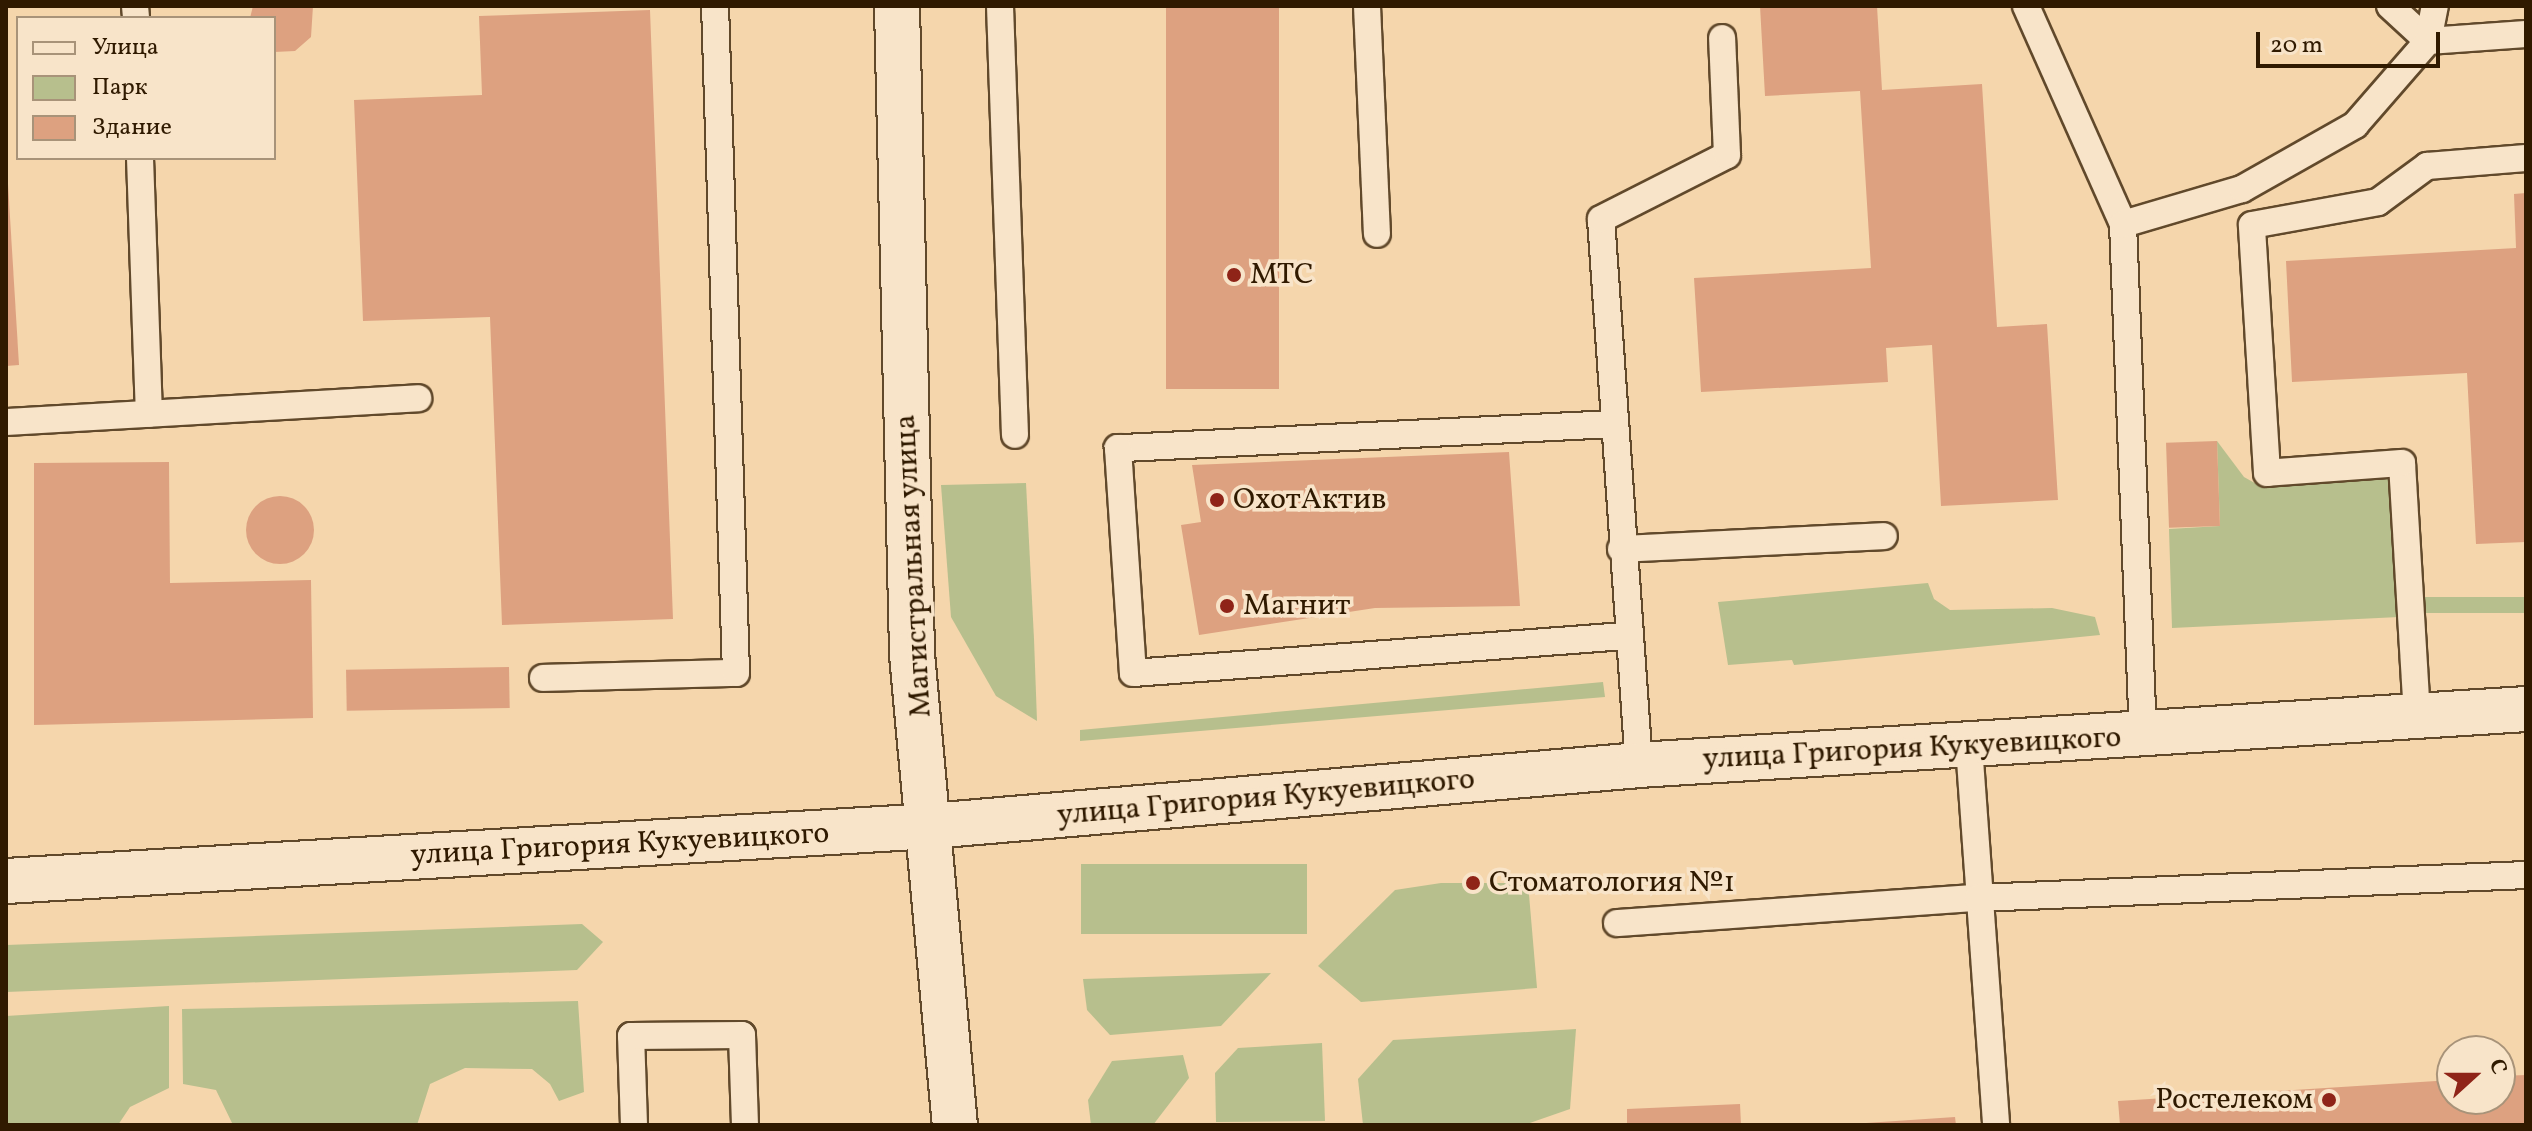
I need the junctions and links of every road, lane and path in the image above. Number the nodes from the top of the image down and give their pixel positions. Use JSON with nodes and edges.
{"nodes":[{"id":1,"x":715,"y":6,"type":"edge"},
{"id":2,"x":897,"y":6,"type":"edge"},
{"id":3,"x":1000,"y":6,"type":"edge"},
{"id":4,"x":1367,"y":6,"type":"edge"},
{"id":5,"x":2026,"y":6,"type":"edge"},
{"id":6,"x":2390,"y":6,"type":"edge"},
{"id":7,"x":2435,"y":6,"type":"edge"},
{"id":8,"x":2526,"y":34,"type":"edge"},
{"id":9,"x":1722,"y":38,"type":"dead end"},
{"id":10,"x":2428,"y":41,"type":"junction"},
{"id":11,"x":2526,"y":158,"type":"edge"},
{"id":12,"x":140,"y":160,"type":"edge"},
{"id":13,"x":2123,"y":224,"type":"junction"},
{"id":14,"x":1377,"y":234,"type":"dead end"},
{"id":15,"x":418,"y":398,"type":"dead end"},
{"id":16,"x":149,"y":414,"type":"junction"},
{"id":17,"x":6,"y":422,"type":"edge"},
{"id":18,"x":1614,"y":424,"type":"junction"},
{"id":19,"x":1015,"y":435,"type":"dead end"},
{"id":20,"x":1884,"y":536,"type":"dead end"},
{"id":21,"x":1621,"y":549,"type":"junction"},
{"id":22,"x":1626,"y":636,"type":"junction"},
{"id":23,"x":543,"y":678,"type":"dead end"},
{"id":24,"x":2526,"y":709,"type":"edge"},
{"id":25,"x":2417,"y":716,"type":"junction"},
{"id":26,"x":2143,"y":735,"type":"junction"},
{"id":27,"x":1969,"y":746,"type":"junction"},
{"id":28,"x":1639,"y":765,"type":"junction"},
{"id":29,"x":931,"y":826,"type":"junction"},
{"id":30,"x":2526,"y":875,"type":"edge"},
{"id":31,"x":6,"y":881,"type":"edge"},
{"id":32,"x":1978,"y":898,"type":"junction"},
{"id":33,"x":1617,"y":923,"type":"dead end"},
{"id":34,"x":634,"y":1125,"type":"edge"},
{"id":35,"x":745,"y":1125,"type":"edge"},
{"id":36,"x":955,"y":1125,"type":"edge"},
{"id":37,"x":1996,"y":1125,"type":"edge"}],
"edges":[{"from":1,"to":23,"type":"lane"},
{"from":2,"to":29,"type":"street","name":"Магистральная улица"},
{"from":3,"to":19,"type":"lane"},
{"from":4,"to":14,"type":"lane"},
{"from":5,"to":13,"type":"lane"},
{"from":6,"to":10,"type":"lane"},
{"from":7,"to":10,"type":"lane"},
{"from":8,"to":10,"type":"lane"},
{"from":9,"to":18,"type":"lane"},
{"from":10,"to":13,"type":"lane"},
{"from":11,"to":25,"type":"lane"},
{"from":12,"to":16,"type":"lane"},
{"from":13,"to":26,"type":"lane"},
{"from":15,"to":16,"type":"lane"},
{"from":16,"to":17,"type":"lane"},
{"from":18,"to":21,"type":"lane"},
{"from":18,"to":22,"type":"lane"},
{"from":20,"to":21,"type":"lane"},
{"from":21,"to":22,"type":"lane"},
{"from":22,"to":28,"type":"lane"},
{"from":24,"to":25,"type":"street","name":"улица Григория Кукуевицкого"},
{"from":25,"to":26,"type":"street","name":"улица Григория Кукуевицкого"},
{"from":26,"to":27,"type":"street","name":"улица Григория Кукуевицкого"},
{"from":27,"to":28,"type":"street","name":"улица Григория Кукуевицкого"},
{"from":27,"to":32,"type":"lane"},
{"from":28,"to":29,"type":"street","name":"улица Григория Кукуевицкого"},
{"from":29,"to":31,"type":"street","name":"улица Григория Кукуевицкого"},
{"from":29,"to":36,"type":"street","name":"Магистральная улица"},
{"from":30,"to":32,"type":"lane"},
{"from":32,"to":33,"type":"lane"},
{"from":32,"to":37,"type":"lane"},
{"from":34,"to":35,"type":"lane"}]}
